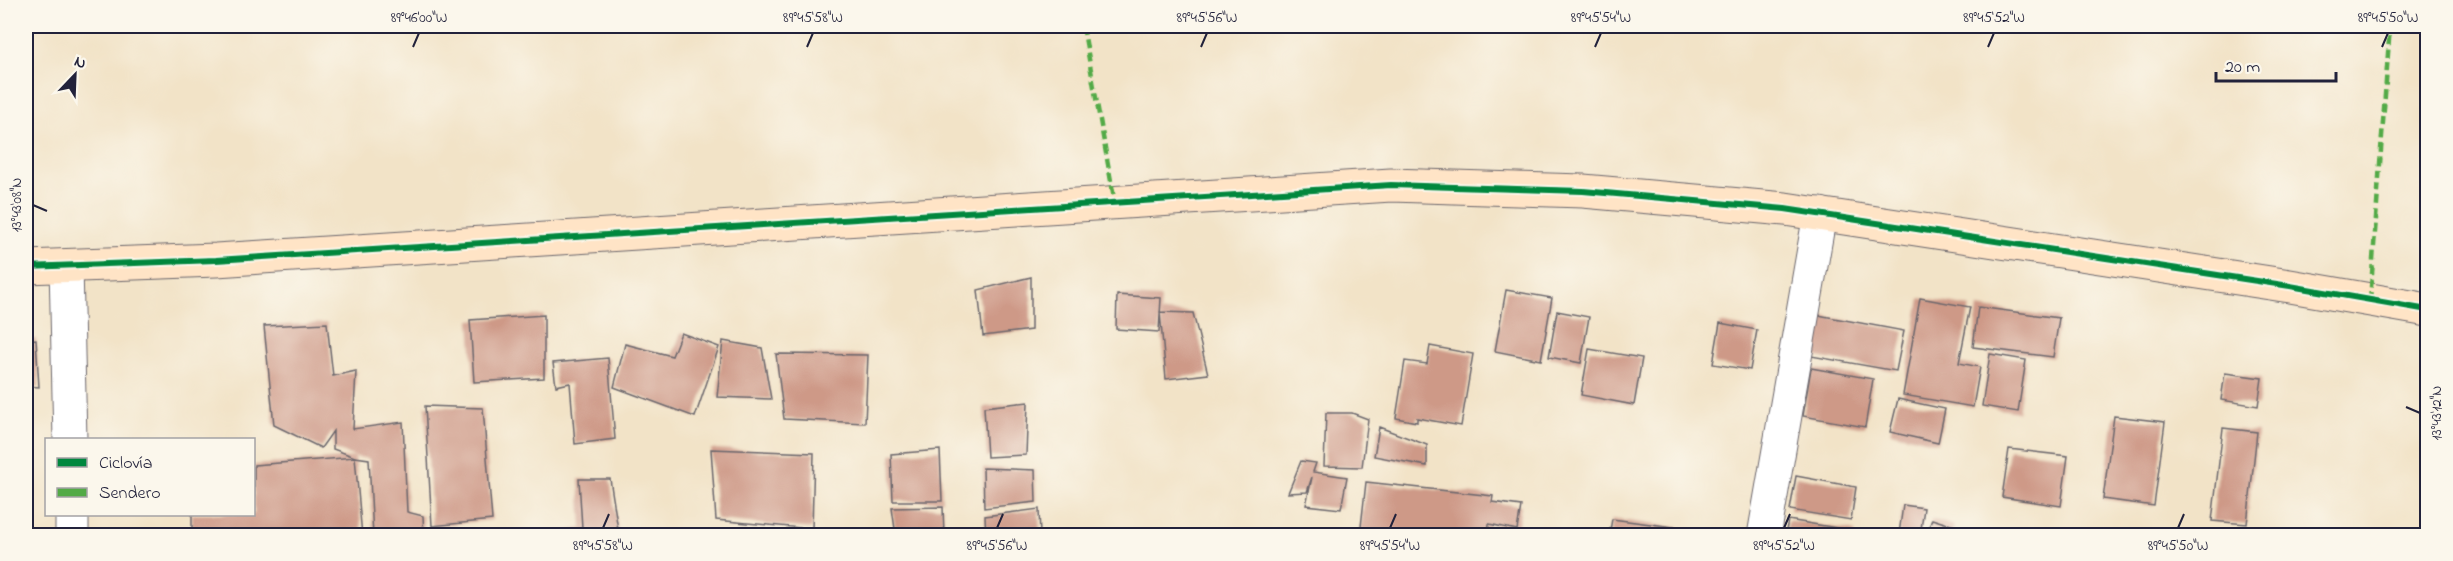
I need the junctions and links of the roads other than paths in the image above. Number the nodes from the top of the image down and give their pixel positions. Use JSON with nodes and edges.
{"nodes":[{"id":1,"x":1820,"y":214,"type":"junction"},
{"id":2,"x":66,"y":266,"type":"junction"},
{"id":3,"x":26,"y":267,"type":"edge"},
{"id":4,"x":2427,"y":310,"type":"edge"},
{"id":5,"x":70,"y":438,"type":"edge"},
{"id":6,"x":72,"y":516,"type":"edge"},
{"id":7,"x":72,"y":536,"type":"edge"},
{"id":8,"x":1764,"y":536,"type":"edge"}],
"edges":[{"from":1,"to":2,"type":"street"},
{"from":1,"to":4,"type":"street"},
{"from":1,"to":8,"type":"street"},
{"from":2,"to":3,"type":"street"},
{"from":2,"to":5,"type":"street"},
{"from":6,"to":7,"type":"street"}]}
